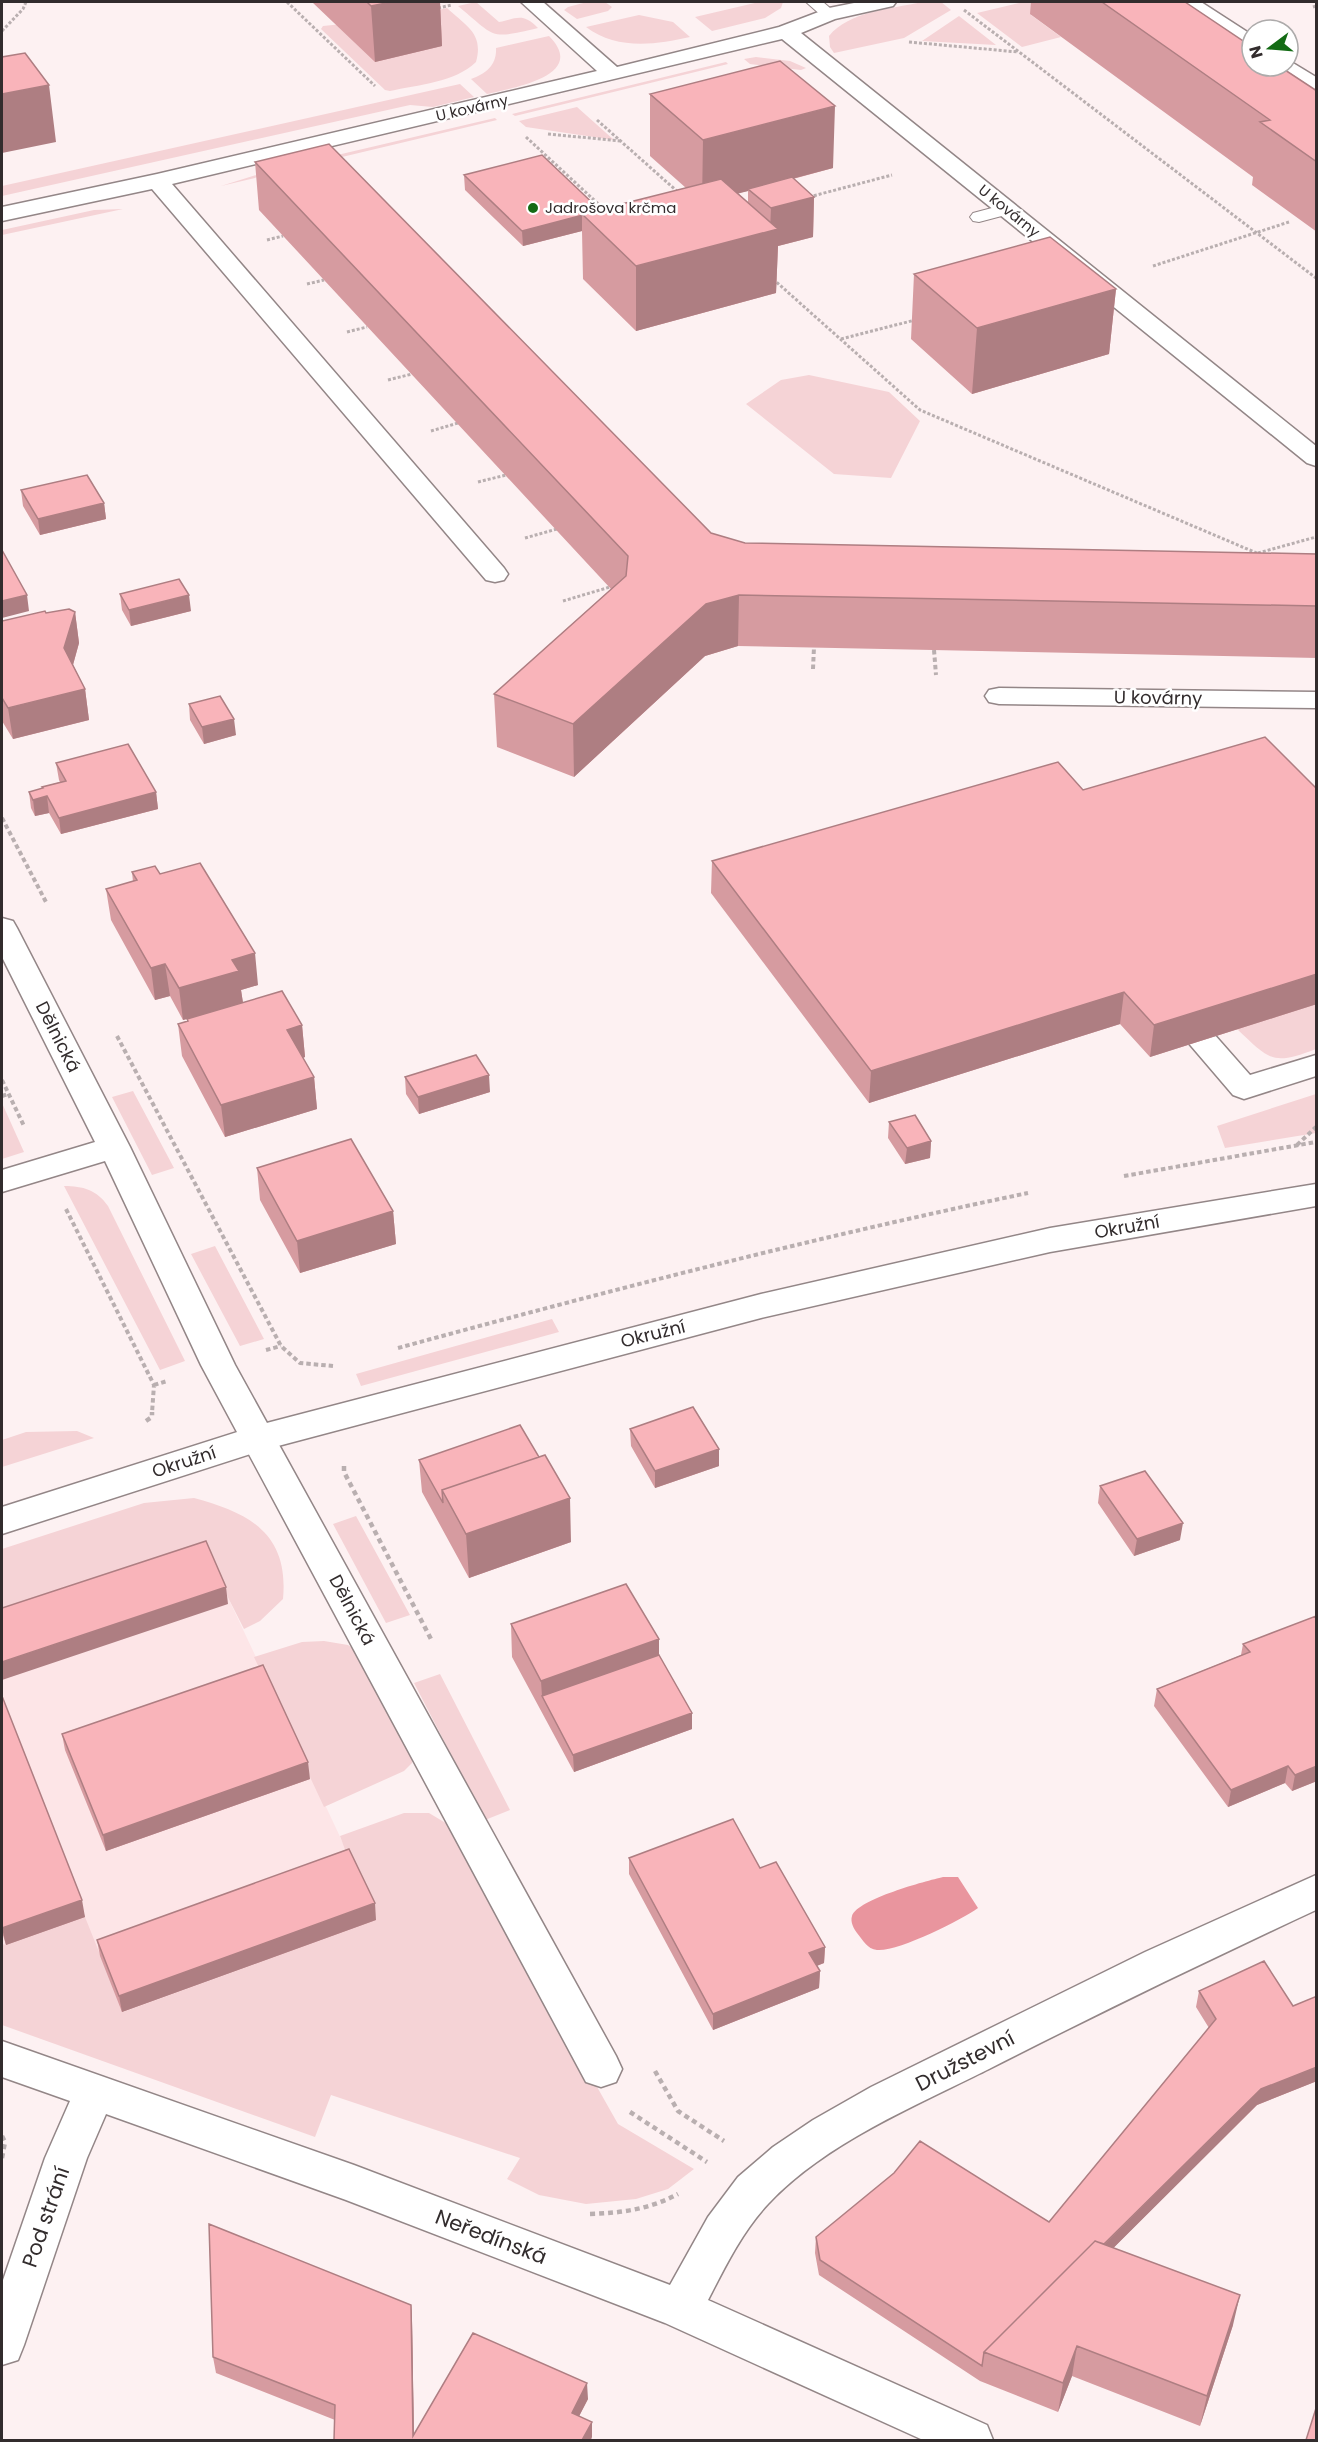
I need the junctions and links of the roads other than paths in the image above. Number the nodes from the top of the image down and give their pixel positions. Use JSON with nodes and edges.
{"nodes":[{"id":1,"x":531,"y":2,"type":"edge"},
{"id":2,"x":886,"y":2,"type":"edge"},
{"id":3,"x":1188,"y":2,"type":"edge"},
{"id":4,"x":821,"y":8,"type":"edge"},
{"id":5,"x":786,"y":32,"type":"junction"},
{"id":6,"x":1240,"y":36,"type":"edge"},
{"id":7,"x":613,"y":74,"type":"junction"},
{"id":8,"x":1300,"y":75,"type":"edge"},
{"id":9,"x":1317,"y":86,"type":"edge"},
{"id":10,"x":157,"y":181,"type":"junction"},
{"id":11,"x":1007,"y":209,"type":"junction"},
{"id":12,"x":2,"y":214,"type":"edge"},
{"id":13,"x":979,"y":217,"type":"dead end"},
{"id":14,"x":1317,"y":458,"type":"edge"},
{"id":15,"x":495,"y":574,"type":"dead end"},
{"id":16,"x":999,"y":696,"type":"dead end"},
{"id":17,"x":1317,"y":700,"type":"edge"},
{"id":18,"x":2,"y":928,"type":"edge"},
{"id":19,"x":1202,"y":1041,"type":"edge"},
{"id":20,"x":1317,"y":1065,"type":"edge"},
{"id":21,"x":114,"y":1147,"type":"junction"},
{"id":22,"x":2,"y":1182,"type":"edge"},
{"id":23,"x":1317,"y":1195,"type":"edge"},
{"id":24,"x":259,"y":1438,"type":"junction"},
{"id":25,"x":2,"y":1521,"type":"edge"},
{"id":26,"x":1317,"y":1892,"type":"edge"},
{"id":27,"x":2,"y":2059,"type":"edge"},
{"id":28,"x":601,"y":2069,"type":"road end"},
{"id":29,"x":95,"y":2091,"type":"junction"},
{"id":30,"x":680,"y":2309,"type":"junction"},
{"id":31,"x":2,"y":2345,"type":"edge"},
{"id":32,"x":971,"y":2440,"type":"edge"}],
"edges":[{"from":1,"to":7,"type":"street"},
{"from":2,"to":4,"type":"street","name":"U kovárny"},
{"from":3,"to":6,"type":"street"},
{"from":4,"to":5,"type":"street","name":"U kovárny"},
{"from":5,"to":7,"type":"street","name":"U kovárny"},
{"from":5,"to":11,"type":"street","name":"U kovárny"},
{"from":7,"to":10,"type":"street","name":"U kovárny"},
{"from":8,"to":9,"type":"street"},
{"from":10,"to":12,"type":"street","name":"U kovárny"},
{"from":10,"to":15,"type":"street"},
{"from":11,"to":13,"type":"lane"},
{"from":11,"to":14,"type":"street","name":"U kovárny"},
{"from":16,"to":17,"type":"street","name":"U kovárny"},
{"from":18,"to":21,"type":"street","name":"Dělnická"},
{"from":19,"to":20,"type":"street"},
{"from":21,"to":22,"type":"street"},
{"from":21,"to":24,"type":"street","name":"Dělnická"},
{"from":23,"to":24,"type":"street","name":"Okružní"},
{"from":24,"to":25,"type":"street","name":"Okružní"},
{"from":24,"to":28,"type":"street","name":"Dělnická"},
{"from":26,"to":30,"type":"street","name":"Družstevní"},
{"from":27,"to":29,"type":"street","name":"Neředínská"},
{"from":29,"to":30,"type":"street","name":"Neředínská"},
{"from":29,"to":31,"type":"street","name":"Pod strání"},
{"from":30,"to":32,"type":"street","name":"Neředínská"}]}
